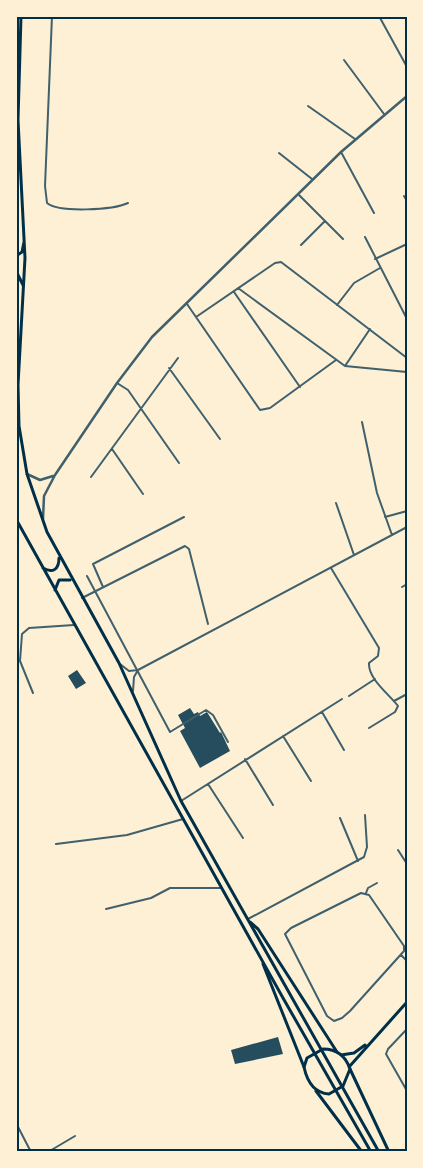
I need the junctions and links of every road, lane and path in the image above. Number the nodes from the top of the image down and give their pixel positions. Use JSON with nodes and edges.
{"nodes":[{"id":1,"x":21,"y":16,"type":"edge"},
{"id":2,"x":52,"y":16,"type":"edge"},
{"id":3,"x":379,"y":16,"type":"edge"},
{"id":4,"x":344,"y":60,"type":"dead end"},
{"id":5,"x":407,"y":67,"type":"edge"},
{"id":6,"x":406,"y":97,"type":"edge"},
{"id":7,"x":308,"y":106,"type":"dead end"},
{"id":8,"x":384,"y":114,"type":"junction"},
{"id":9,"x":356,"y":139,"type":"junction"},
{"id":10,"x":341,"y":152,"type":"junction"},
{"id":11,"x":279,"y":153,"type":"dead end"},
{"id":12,"x":312,"y":179,"type":"junction"},
{"id":13,"x":298,"y":194,"type":"junction"},
{"id":14,"x":404,"y":196,"type":"dead end"},
{"id":15,"x":407,"y":201,"type":"edge"},
{"id":16,"x":128,"y":203,"type":"dead end"},
{"id":17,"x":374,"y":213,"type":"dead end"},
{"id":18,"x":325,"y":221,"type":"junction"},
{"id":19,"x":365,"y":237,"type":"dead end"},
{"id":20,"x":25,"y":238,"type":"junction"},
{"id":21,"x":343,"y":239,"type":"dead end"},
{"id":22,"x":407,"y":244,"type":"edge"},
{"id":23,"x":301,"y":245,"type":"dead end"},
{"id":24,"x":16,"y":256,"type":"edge"},
{"id":25,"x":376,"y":259,"type":"junction"},
{"id":26,"x":380,"y":268,"type":"junction"},
{"id":27,"x":16,"y":271,"type":"edge"},
{"id":28,"x":23,"y":288,"type":"junction"},
{"id":29,"x":238,"y":288,"type":"junction"},
{"id":30,"x":233,"y":292,"type":"junction"},
{"id":31,"x":187,"y":304,"type":"junction"},
{"id":32,"x":338,"y":304,"type":"junction"},
{"id":33,"x":196,"y":317,"type":"junction"},
{"id":34,"x":407,"y":319,"type":"edge"},
{"id":35,"x":370,"y":329,"type":"junction"},
{"id":36,"x":178,"y":358,"type":"dead end"},
{"id":37,"x":407,"y":358,"type":"edge"},
{"id":38,"x":336,"y":360,"type":"junction"},
{"id":39,"x":345,"y":366,"type":"junction"},
{"id":40,"x":169,"y":368,"type":"junction"},
{"id":41,"x":407,"y":372,"type":"edge"},
{"id":42,"x":117,"y":383,"type":"junction"},
{"id":43,"x":300,"y":387,"type":"junction"},
{"id":44,"x":140,"y":408,"type":"junction"},
{"id":45,"x":362,"y":422,"type":"dead end"},
{"id":46,"x":220,"y":439,"type":"dead end"},
{"id":47,"x":112,"y":449,"type":"junction"},
{"id":48,"x":179,"y":463,"type":"dead end"},
{"id":49,"x":27,"y":474,"type":"junction"},
{"id":50,"x":55,"y":475,"type":"junction"},
{"id":51,"x":91,"y":477,"type":"dead end"},
{"id":52,"x":143,"y":494,"type":"dead end"},
{"id":53,"x":336,"y":503,"type":"dead end"},
{"id":54,"x":407,"y":511,"type":"edge"},
{"id":55,"x":184,"y":517,"type":"dead end"},
{"id":56,"x":384,"y":518,"type":"junction"},
{"id":57,"x":16,"y":519,"type":"edge"},
{"id":58,"x":43,"y":524,"type":"junction"},
{"id":59,"x":407,"y":527,"type":"edge"},
{"id":60,"x":392,"y":535,"type":"junction"},
{"id":61,"x":354,"y":556,"type":"junction"},
{"id":62,"x":59,"y":558,"type":"junction"},
{"id":63,"x":43,"y":568,"type":"junction"},
{"id":64,"x":332,"y":568,"type":"junction"},
{"id":65,"x":87,"y":576,"type":"dead end"},
{"id":66,"x":72,"y":582,"type":"junction"},
{"id":67,"x":407,"y":584,"type":"edge"},
{"id":68,"x":402,"y":587,"type":"dead end"},
{"id":69,"x":103,"y":588,"type":"junction"},
{"id":70,"x":55,"y":591,"type":"junction"},
{"id":71,"x":95,"y":592,"type":"junction"},
{"id":72,"x":82,"y":598,"type":"junction"},
{"id":73,"x":208,"y":624,"type":"dead end"},
{"id":74,"x":74,"y":625,"type":"junction"},
{"id":75,"x":119,"y":663,"type":"junction"},
{"id":76,"x":138,"y":670,"type":"junction"},
{"id":77,"x":375,"y":679,"type":"junction"},
{"id":78,"x":133,"y":692,"type":"junction"},
{"id":79,"x":34,"y":693,"type":"dead end"},
{"id":80,"x":407,"y":694,"type":"edge"},
{"id":81,"x":348,"y":696,"type":"dead end"},
{"id":82,"x":342,"y":700,"type":"dead end"},
{"id":83,"x":394,"y":701,"type":"junction"},
{"id":84,"x":322,"y":712,"type":"junction"},
{"id":85,"x":369,"y":728,"type":"dead end"},
{"id":86,"x":283,"y":736,"type":"junction"},
{"id":87,"x":228,"y":742,"type":"dead end"},
{"id":88,"x":344,"y":750,"type":"dead end"},
{"id":89,"x":245,"y":759,"type":"junction"},
{"id":90,"x":311,"y":781,"type":"dead end"},
{"id":91,"x":208,"y":784,"type":"junction"},
{"id":92,"x":181,"y":801,"type":"junction"},
{"id":93,"x":273,"y":805,"type":"dead end"},
{"id":94,"x":365,"y":816,"type":"dead end"},
{"id":95,"x":340,"y":818,"type":"dead end"},
{"id":96,"x":183,"y":819,"type":"junction"},
{"id":97,"x":243,"y":838,"type":"dead end"},
{"id":98,"x":56,"y":844,"type":"dead end"},
{"id":99,"x":398,"y":850,"type":"dead end"},
{"id":100,"x":358,"y":860,"type":"junction"},
{"id":101,"x":407,"y":864,"type":"edge"},
{"id":102,"x":377,"y":883,"type":"dead end"},
{"id":103,"x":223,"y":887,"type":"junction"},
{"id":104,"x":366,"y":893,"type":"junction"},
{"id":105,"x":106,"y":909,"type":"dead end"},
{"id":106,"x":249,"y":921,"type":"junction"},
{"id":107,"x":403,"y":952,"type":"junction"},
{"id":108,"x":260,"y":954,"type":"junction"},
{"id":109,"x":401,"y":956,"type":"junction"},
{"id":110,"x":407,"y":956,"type":"edge"},
{"id":111,"x":407,"y":961,"type":"edge"},
{"id":112,"x":407,"y":1002,"type":"edge"},
{"id":113,"x":407,"y":1029,"type":"edge"},
{"id":114,"x":372,"y":1040,"type":"junction"},
{"id":115,"x":339,"y":1053,"type":"junction"},
{"id":116,"x":304,"y":1067,"type":"junction"},
{"id":117,"x":349,"y":1068,"type":"junction"},
{"id":118,"x":316,"y":1091,"type":"junction"},
{"id":119,"x":407,"y":1091,"type":"edge"},
{"id":120,"x":16,"y":1122,"type":"edge"},
{"id":121,"x":75,"y":1136,"type":"dead end"},
{"id":122,"x":31,"y":1152,"type":"edge"},
{"id":123,"x":48,"y":1152,"type":"edge"},
{"id":124,"x":362,"y":1152,"type":"edge"},
{"id":125,"x":371,"y":1152,"type":"edge"},
{"id":126,"x":379,"y":1152,"type":"edge"},
{"id":127,"x":389,"y":1152,"type":"edge"}],
"edges":[{"from":1,"to":20,"type":"main road"},
{"from":2,"to":16,"type":"street"},
{"from":3,"to":5,"type":"street"},
{"from":4,"to":8,"type":"street"},
{"from":6,"to":8,"type":"street"},
{"from":7,"to":9,"type":"street"},
{"from":8,"to":9,"type":"street"},
{"from":9,"to":10,"type":"street"},
{"from":10,"to":12,"type":"street"},
{"from":10,"to":17,"type":"street"},
{"from":11,"to":12,"type":"street"},
{"from":12,"to":13,"type":"street"},
{"from":13,"to":18,"type":"street"},
{"from":13,"to":31,"type":"street"},
{"from":14,"to":15,"type":"street"},
{"from":18,"to":21,"type":"street"},
{"from":18,"to":23,"type":"street"},
{"from":19,"to":25,"type":"street"},
{"from":20,"to":24,"type":"main road"},
{"from":20,"to":28,"type":"main road"},
{"from":22,"to":25,"type":"street"},
{"from":25,"to":26,"type":"street"},
{"from":26,"to":32,"type":"street"},
{"from":26,"to":34,"type":"street"},
{"from":27,"to":28,"type":"main road"},
{"from":28,"to":49,"type":"main road"},
{"from":29,"to":30,"type":"street"},
{"from":29,"to":32,"type":"street"},
{"from":29,"to":38,"type":"street"},
{"from":30,"to":33,"type":"street"},
{"from":30,"to":43,"type":"street"},
{"from":31,"to":33,"type":"street"},
{"from":31,"to":42,"type":"street"},
{"from":32,"to":35,"type":"street"},
{"from":33,"to":43,"type":"street"},
{"from":35,"to":37,"type":"street"},
{"from":35,"to":39,"type":"street"},
{"from":36,"to":40,"type":"street"},
{"from":38,"to":39,"type":"street"},
{"from":38,"to":43,"type":"street"},
{"from":39,"to":41,"type":"street"},
{"from":40,"to":44,"type":"street"},
{"from":40,"to":46,"type":"street"},
{"from":42,"to":44,"type":"street"},
{"from":42,"to":50,"type":"street"},
{"from":44,"to":47,"type":"street"},
{"from":44,"to":48,"type":"street"},
{"from":45,"to":56,"type":"street"},
{"from":47,"to":51,"type":"street"},
{"from":47,"to":52,"type":"street"},
{"from":49,"to":50,"type":"street"},
{"from":49,"to":58,"type":"main road"},
{"from":50,"to":58,"type":"street"},
{"from":53,"to":61,"type":"street"},
{"from":54,"to":56,"type":"street"},
{"from":55,"to":69,"type":"street"},
{"from":56,"to":60,"type":"street"},
{"from":57,"to":63,"type":"main road"},
{"from":58,"to":62,"type":"main road"},
{"from":59,"to":60,"type":"street"},
{"from":60,"to":61,"type":"street"},
{"from":61,"to":64,"type":"street"},
{"from":62,"to":63,"type":"main road"},
{"from":62,"to":66,"type":"main road"},
{"from":63,"to":70,"type":"main road"},
{"from":64,"to":76,"type":"street"},
{"from":64,"to":77,"type":"street"},
{"from":65,"to":71,"type":"street"},
{"from":66,"to":70,"type":"main road"},
{"from":66,"to":72,"type":"main road"},
{"from":67,"to":68,"type":"street"},
{"from":69,"to":71,"type":"street"},
{"from":69,"to":73,"type":"street"},
{"from":70,"to":74,"type":"main road"},
{"from":71,"to":72,"type":"street"},
{"from":71,"to":76,"type":"street"},
{"from":72,"to":75,"type":"main road"},
{"from":74,"to":79,"type":"street"},
{"from":74,"to":96,"type":"main road"},
{"from":75,"to":76,"type":"street"},
{"from":75,"to":78,"type":"main road"},
{"from":76,"to":78,"type":"street"},
{"from":76,"to":87,"type":"street"},
{"from":77,"to":81,"type":"street"},
{"from":77,"to":83,"type":"street"},
{"from":78,"to":92,"type":"main road"},
{"from":80,"to":83,"type":"street"},
{"from":82,"to":84,"type":"street"},
{"from":83,"to":85,"type":"street"},
{"from":84,"to":86,"type":"street"},
{"from":84,"to":88,"type":"street"},
{"from":86,"to":89,"type":"street"},
{"from":86,"to":90,"type":"street"},
{"from":89,"to":91,"type":"street"},
{"from":89,"to":93,"type":"street"},
{"from":91,"to":92,"type":"street"},
{"from":91,"to":97,"type":"street"},
{"from":92,"to":106,"type":"main road"},
{"from":94,"to":100,"type":"street"},
{"from":95,"to":100,"type":"street"},
{"from":96,"to":98,"type":"street"},
{"from":96,"to":103,"type":"main road"},
{"from":99,"to":101,"type":"street"},
{"from":100,"to":106,"type":"street"},
{"from":102,"to":104,"type":"street"},
{"from":103,"to":105,"type":"street"},
{"from":103,"to":108,"type":"main road"},
{"from":104,"to":107,"type":"street"},
{"from":104,"to":109,"type":"street"},
{"from":106,"to":115,"type":"main road"},
{"from":106,"to":126,"type":"main road"},
{"from":107,"to":109,"type":"street"},
{"from":107,"to":110,"type":"street"},
{"from":108,"to":116,"type":"main road"},
{"from":108,"to":125,"type":"main road"},
{"from":109,"to":111,"type":"street"},
{"from":112,"to":114,"type":"main road"},
{"from":113,"to":119,"type":"street"},
{"from":114,"to":115,"type":"main road"},
{"from":114,"to":117,"type":"main road"},
{"from":115,"to":116,"type":"main road"},
{"from":115,"to":117,"type":"main road"},
{"from":116,"to":118,"type":"main road"},
{"from":117,"to":118,"type":"main road"},
{"from":117,"to":127,"type":"main road"},
{"from":118,"to":124,"type":"main road"},
{"from":120,"to":122,"type":"street"},
{"from":121,"to":123,"type":"street"}]}
